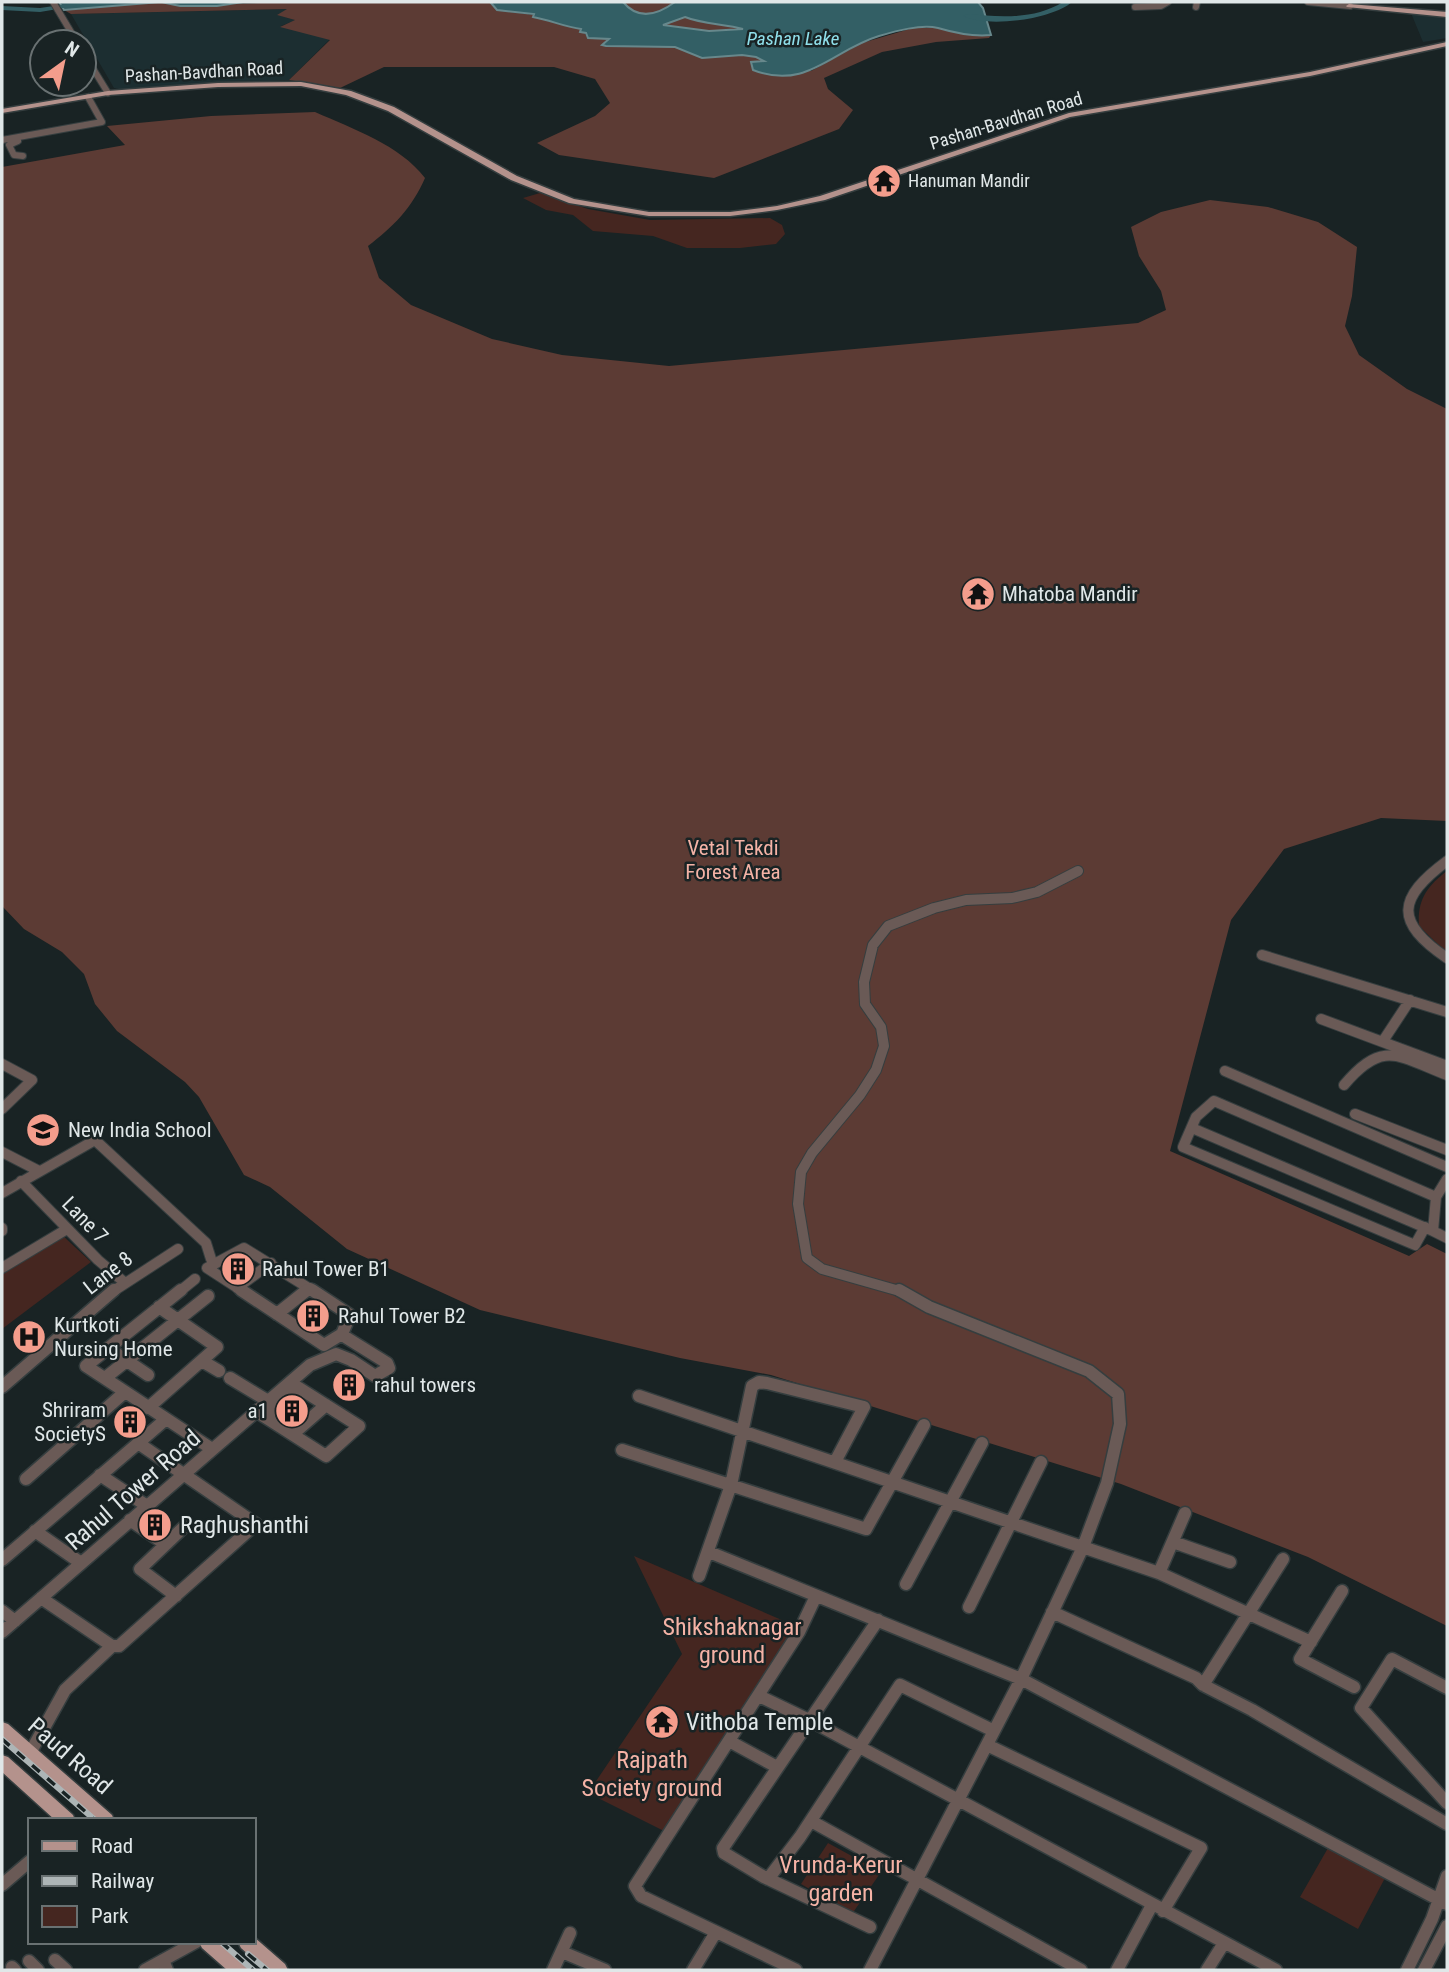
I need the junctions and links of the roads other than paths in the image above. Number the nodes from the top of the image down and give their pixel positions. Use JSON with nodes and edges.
{"nodes":[{"id":1,"x":53,"y":2,"type":"edge"},
{"id":2,"x":1168,"y":2,"type":"edge"},
{"id":3,"x":1308,"y":2,"type":"edge"},
{"id":4,"x":1354,"y":5,"type":"edge"},
{"id":5,"x":1136,"y":7,"type":"dead end"},
{"id":6,"x":1447,"y":14,"type":"edge"},
{"id":7,"x":68,"y":28,"type":"edge"},
{"id":8,"x":1447,"y":44,"type":"edge"},
{"id":9,"x":98,"y":77,"type":"edge"},
{"id":10,"x":108,"y":93,"type":"junction"},
{"id":11,"x":98,"y":95,"type":"edge"},
{"id":12,"x":82,"y":98,"type":"edge"},
{"id":13,"x":89,"y":98,"type":"edge"},
{"id":14,"x":2,"y":111,"type":"edge"},
{"id":15,"x":35,"y":134,"type":"junction"},
{"id":16,"x":2,"y":140,"type":"edge"},
{"id":17,"x":23,"y":156,"type":"dead end"},
{"id":18,"x":514,"y":176,"type":"joint"},
{"id":19,"x":1447,"y":861,"type":"edge"},
{"id":20,"x":1078,"y":871,"type":"dead end"},
{"id":21,"x":1262,"y":956,"type":"dead end"},
{"id":22,"x":1447,"y":958,"type":"edge"},
{"id":23,"x":1410,"y":1000,"type":"junction"},
{"id":24,"x":1447,"y":1012,"type":"edge"},
{"id":25,"x":1321,"y":1019,"type":"dead end"},
{"id":26,"x":1383,"y":1041,"type":"junction"},
{"id":27,"x":2,"y":1064,"type":"edge"},
{"id":28,"x":1447,"y":1066,"type":"edge"},
{"id":29,"x":1225,"y":1071,"type":"dead end"},
{"id":30,"x":1447,"y":1075,"type":"edge"},
{"id":31,"x":1344,"y":1085,"type":"dead end"},
{"id":32,"x":2,"y":1109,"type":"edge"},
{"id":33,"x":1355,"y":1114,"type":"dead end"},
{"id":34,"x":1192,"y":1128,"type":"junction"},
{"id":35,"x":1447,"y":1150,"type":"edge"},
{"id":36,"x":2,"y":1152,"type":"edge"},
{"id":37,"x":1447,"y":1167,"type":"edge"},
{"id":38,"x":39,"y":1171,"type":"junction"},
{"id":39,"x":1447,"y":1179,"type":"edge"},
{"id":40,"x":21,"y":1181,"type":"junction"},
{"id":41,"x":2,"y":1193,"type":"edge"},
{"id":42,"x":1436,"y":1197,"type":"junction"},
{"id":43,"x":67,"y":1229,"type":"junction"},
{"id":44,"x":1429,"y":1229,"type":"junction"},
{"id":45,"x":1447,"y":1238,"type":"edge"},
{"id":46,"x":178,"y":1249,"type":"dead end"},
{"id":47,"x":211,"y":1259,"type":"dead end"},
{"id":48,"x":271,"y":1263,"type":"junction"},
{"id":49,"x":2,"y":1268,"type":"edge"},
{"id":50,"x":195,"y":1279,"type":"dead end"},
{"id":51,"x":124,"y":1282,"type":"junction"},
{"id":52,"x":237,"y":1288,"type":"junction"},
{"id":53,"x":310,"y":1288,"type":"junction"},
{"id":54,"x":208,"y":1296,"type":"dead end"},
{"id":55,"x":159,"y":1307,"type":"junction"},
{"id":56,"x":277,"y":1314,"type":"junction"},
{"id":57,"x":178,"y":1320,"type":"junction"},
{"id":58,"x":342,"y":1335,"type":"junction"},
{"id":59,"x":108,"y":1348,"type":"junction"},
{"id":60,"x":126,"y":1361,"type":"junction"},
{"id":61,"x":202,"y":1361,"type":"junction"},
{"id":62,"x":148,"y":1375,"type":"dead end"},
{"id":63,"x":104,"y":1378,"type":"junction"},
{"id":64,"x":2,"y":1387,"type":"edge"},
{"id":65,"x":125,"y":1392,"type":"junction"},
{"id":66,"x":639,"y":1396,"type":"dead end"},
{"id":67,"x":268,"y":1401,"type":"junction"},
{"id":68,"x":326,"y":1405,"type":"junction"},
{"id":69,"x":148,"y":1408,"type":"junction"},
{"id":70,"x":261,"y":1414,"type":"junction"},
{"id":71,"x":166,"y":1419,"type":"junction"},
{"id":72,"x":924,"y":1425,"type":"dead end"},
{"id":73,"x":741,"y":1430,"type":"junction"},
{"id":74,"x":293,"y":1434,"type":"junction"},
{"id":75,"x":982,"y":1443,"type":"dead end"},
{"id":76,"x":136,"y":1445,"type":"junction"},
{"id":77,"x":212,"y":1449,"type":"junction"},
{"id":78,"x":622,"y":1450,"type":"dead end"},
{"id":79,"x":1041,"y":1461,"type":"dead end"},
{"id":80,"x":835,"y":1462,"type":"junction"},
{"id":81,"x":100,"y":1475,"type":"junction"},
{"id":82,"x":182,"y":1475,"type":"junction"},
{"id":83,"x":26,"y":1479,"type":"dead end"},
{"id":84,"x":893,"y":1482,"type":"junction"},
{"id":85,"x":732,"y":1485,"type":"junction"},
{"id":86,"x":952,"y":1502,"type":"junction"},
{"id":87,"x":146,"y":1506,"type":"junction"},
{"id":88,"x":1185,"y":1513,"type":"dead end"},
{"id":89,"x":130,"y":1520,"type":"junction"},
{"id":90,"x":1012,"y":1522,"type":"junction"},
{"id":91,"x":185,"y":1526,"type":"dead end"},
{"id":92,"x":36,"y":1531,"type":"junction"},
{"id":93,"x":1173,"y":1542,"type":"junction"},
{"id":94,"x":166,"y":1544,"type":"junction"},
{"id":95,"x":1083,"y":1547,"type":"junction"},
{"id":96,"x":709,"y":1552,"type":"junction"},
{"id":97,"x":1283,"y":1559,"type":"dead end"},
{"id":98,"x":2,"y":1560,"type":"edge"},
{"id":99,"x":1230,"y":1562,"type":"dead end"},
{"id":100,"x":82,"y":1563,"type":"junction"},
{"id":101,"x":1159,"y":1573,"type":"junction"},
{"id":102,"x":699,"y":1576,"type":"dead end"},
{"id":103,"x":906,"y":1584,"type":"dead end"},
{"id":104,"x":1342,"y":1591,"type":"dead end"},
{"id":105,"x":176,"y":1596,"type":"junction"},
{"id":106,"x":816,"y":1596,"type":"junction"},
{"id":107,"x":41,"y":1598,"type":"junction"},
{"id":108,"x":969,"y":1608,"type":"dead end"},
{"id":109,"x":2,"y":1611,"type":"edge"},
{"id":110,"x":1052,"y":1612,"type":"junction"},
{"id":111,"x":1250,"y":1612,"type":"junction"},
{"id":112,"x":878,"y":1620,"type":"junction"},
{"id":113,"x":15,"y":1621,"type":"junction"},
{"id":114,"x":2,"y":1632,"type":"edge"},
{"id":115,"x":1311,"y":1642,"type":"junction"},
{"id":116,"x":112,"y":1646,"type":"junction"},
{"id":117,"x":1021,"y":1678,"type":"junction"},
{"id":118,"x":1203,"y":1685,"type":"junction"},
{"id":119,"x":1354,"y":1687,"type":"dead end"},
{"id":120,"x":1447,"y":1688,"type":"edge"},
{"id":121,"x":759,"y":1696,"type":"junction"},
{"id":122,"x":809,"y":1720,"type":"junction"},
{"id":123,"x":2,"y":1729,"type":"edge"},
{"id":124,"x":994,"y":1731,"type":"junction"},
{"id":125,"x":729,"y":1741,"type":"junction"},
{"id":126,"x":987,"y":1745,"type":"junction"},
{"id":127,"x":859,"y":1748,"type":"junction"},
{"id":128,"x":30,"y":1753,"type":"junction"},
{"id":129,"x":777,"y":1767,"type":"junction"},
{"id":130,"x":4,"y":1768,"type":"edge"},
{"id":131,"x":957,"y":1801,"type":"junction"},
{"id":132,"x":1447,"y":1803,"type":"edge"},
{"id":133,"x":65,"y":1818,"type":"edge"},
{"id":134,"x":104,"y":1818,"type":"edge"},
{"id":135,"x":811,"y":1821,"type":"junction"},
{"id":136,"x":1447,"y":1824,"type":"edge"},
{"id":137,"x":28,"y":1863,"type":"edge"},
{"id":138,"x":1447,"y":1876,"type":"edge"},
{"id":139,"x":768,"y":1879,"type":"junction"},
{"id":140,"x":917,"y":1880,"type":"junction"},
{"id":141,"x":2,"y":1885,"type":"edge"},
{"id":142,"x":1443,"y":1902,"type":"edge"},
{"id":143,"x":1158,"y":1908,"type":"junction"},
{"id":144,"x":870,"y":1927,"type":"dead end"},
{"id":145,"x":1447,"y":1927,"type":"edge"},
{"id":146,"x":716,"y":1932,"type":"junction"},
{"id":147,"x":570,"y":1933,"type":"dead end"},
{"id":148,"x":1223,"y":1942,"type":"junction"},
{"id":149,"x":193,"y":1944,"type":"edge"},
{"id":150,"x":210,"y":1944,"type":"edge"},
{"id":151,"x":249,"y":1944,"type":"edge"},
{"id":152,"x":562,"y":1952,"type":"junction"},
{"id":153,"x":165,"y":1965,"type":"edge"},
{"id":154,"x":145,"y":1970,"type":"edge"},
{"id":155,"x":240,"y":1970,"type":"edge"},
{"id":156,"x":279,"y":1970,"type":"edge"},
{"id":157,"x":553,"y":1970,"type":"edge"},
{"id":158,"x":605,"y":1970,"type":"edge"},
{"id":159,"x":693,"y":1970,"type":"edge"},
{"id":160,"x":796,"y":1970,"type":"edge"},
{"id":161,"x":870,"y":1970,"type":"edge"},
{"id":162,"x":1081,"y":1970,"type":"edge"},
{"id":163,"x":1117,"y":1970,"type":"edge"},
{"id":164,"x":1207,"y":1970,"type":"edge"},
{"id":165,"x":1276,"y":1970,"type":"edge"},
{"id":166,"x":1407,"y":1970,"type":"edge"},
{"id":167,"x":1424,"y":1970,"type":"edge"}],
"edges":[{"from":1,"to":7,"type":"street"},
{"from":2,"to":5,"type":"street"},
{"from":3,"to":4,"type":"street"},
{"from":4,"to":6,"type":"main road"},
{"from":4,"to":6,"type":"main road"},
{"from":8,"to":18,"type":"main road","name":"Pashan-Bavdhan Road"},
{"from":9,"to":10,"type":"street"},
{"from":10,"to":11,"type":"main road","name":"Pashan-Bavdhan Road"},
{"from":10,"to":18,"type":"main road","name":"Pashan-Bavdhan Road"},
{"from":12,"to":14,"type":"main road","name":"Pashan-Bavdhan Road"},
{"from":13,"to":15,"type":"street"},
{"from":15,"to":16,"type":"street"},
{"from":15,"to":17,"type":"street"},
{"from":19,"to":22,"type":"street"},
{"from":20,"to":95,"type":"street"},
{"from":21,"to":23,"type":"street"},
{"from":23,"to":24,"type":"street"},
{"from":23,"to":26,"type":"street"},
{"from":25,"to":26,"type":"street"},
{"from":26,"to":28,"type":"street"},
{"from":27,"to":32,"type":"street"},
{"from":29,"to":37,"type":"street"},
{"from":30,"to":31,"type":"street"},
{"from":33,"to":35,"type":"street"},
{"from":34,"to":42,"type":"street"},
{"from":34,"to":44,"type":"street"},
{"from":34,"to":44,"type":"street"},
{"from":36,"to":38,"type":"street"},
{"from":38,"to":40,"type":"street"},
{"from":38,"to":47,"type":"street"},
{"from":39,"to":42,"type":"street"},
{"from":40,"to":41,"type":"street"},
{"from":40,"to":43,"type":"street","name":"Lane 7"},
{"from":42,"to":44,"type":"street"},
{"from":43,"to":49,"type":"street"},
{"from":43,"to":51,"type":"street","name":"Lane 7"},
{"from":44,"to":45,"type":"street"},
{"from":46,"to":51,"type":"street","name":"Lane 8"},
{"from":48,"to":52,"type":"street"},
{"from":48,"to":52,"type":"street"},
{"from":48,"to":53,"type":"street"},
{"from":50,"to":55,"type":"street"},
{"from":51,"to":64,"type":"street","name":"Lane 8"},
{"from":52,"to":56,"type":"street"},
{"from":53,"to":56,"type":"street"},
{"from":53,"to":58,"type":"street"},
{"from":54,"to":57,"type":"street"},
{"from":55,"to":57,"type":"street"},
{"from":55,"to":59,"type":"street"},
{"from":56,"to":58,"type":"street"},
{"from":57,"to":60,"type":"street"},
{"from":57,"to":61,"type":"street"},
{"from":58,"to":67,"type":"street","name":"Rahul Tower Road"},
{"from":59,"to":60,"type":"street"},
{"from":59,"to":63,"type":"street"},
{"from":60,"to":62,"type":"street"},
{"from":60,"to":63,"type":"street"},
{"from":61,"to":67,"type":"street"},
{"from":61,"to":69,"type":"street"},
{"from":63,"to":65,"type":"street"},
{"from":65,"to":69,"type":"street"},
{"from":65,"to":83,"type":"street"},
{"from":66,"to":73,"type":"street"},
{"from":67,"to":70,"type":"street","name":"Rahul Tower Road"},
{"from":68,"to":70,"type":"street"},
{"from":68,"to":74,"type":"street"},
{"from":68,"to":74,"type":"street"},
{"from":69,"to":71,"type":"street"},
{"from":70,"to":74,"type":"street"},
{"from":70,"to":77,"type":"street","name":"Rahul Tower Road"},
{"from":71,"to":76,"type":"street"},
{"from":71,"to":77,"type":"street"},
{"from":72,"to":84,"type":"street"},
{"from":73,"to":80,"type":"street"},
{"from":73,"to":80,"type":"street"},
{"from":73,"to":85,"type":"street"},
{"from":75,"to":86,"type":"street"},
{"from":76,"to":81,"type":"street"},
{"from":76,"to":82,"type":"street"},
{"from":77,"to":82,"type":"street","name":"Rahul Tower Road"},
{"from":78,"to":85,"type":"street"},
{"from":79,"to":90,"type":"street"},
{"from":80,"to":84,"type":"street"},
{"from":81,"to":87,"type":"street"},
{"from":81,"to":92,"type":"street"},
{"from":82,"to":87,"type":"street","name":"Rahul Tower Road"},
{"from":82,"to":105,"type":"street"},
{"from":84,"to":85,"type":"street"},
{"from":84,"to":86,"type":"street"},
{"from":85,"to":96,"type":"street"},
{"from":86,"to":90,"type":"street"},
{"from":86,"to":103,"type":"street"},
{"from":87,"to":89,"type":"street","name":"Rahul Tower Road"},
{"from":88,"to":93,"type":"street"},
{"from":89,"to":94,"type":"street"},
{"from":89,"to":100,"type":"street","name":"Rahul Tower Road"},
{"from":90,"to":95,"type":"street"},
{"from":90,"to":108,"type":"street"},
{"from":91,"to":94,"type":"street"},
{"from":92,"to":98,"type":"street"},
{"from":92,"to":100,"type":"street"},
{"from":93,"to":99,"type":"street"},
{"from":93,"to":101,"type":"street"},
{"from":94,"to":105,"type":"street"},
{"from":95,"to":101,"type":"street"},
{"from":95,"to":110,"type":"street"},
{"from":96,"to":102,"type":"street"},
{"from":96,"to":106,"type":"street"},
{"from":97,"to":111,"type":"street"},
{"from":100,"to":107,"type":"street","name":"Rahul Tower Road"},
{"from":101,"to":111,"type":"street"},
{"from":104,"to":115,"type":"street"},
{"from":105,"to":116,"type":"street"},
{"from":106,"to":112,"type":"street"},
{"from":106,"to":121,"type":"street"},
{"from":107,"to":113,"type":"street","name":"Rahul Tower Road"},
{"from":107,"to":116,"type":"street"},
{"from":109,"to":113,"type":"street"},
{"from":110,"to":117,"type":"street"},
{"from":110,"to":118,"type":"street"},
{"from":111,"to":115,"type":"street"},
{"from":111,"to":118,"type":"street"},
{"from":112,"to":117,"type":"street"},
{"from":112,"to":122,"type":"street"},
{"from":113,"to":114,"type":"street","name":"Rahul Tower Road"},
{"from":115,"to":119,"type":"street"},
{"from":116,"to":128,"type":"street"},
{"from":117,"to":124,"type":"street"},
{"from":117,"to":142,"type":"street"},
{"from":118,"to":136,"type":"street"},
{"from":120,"to":132,"type":"street"},
{"from":121,"to":122,"type":"street"},
{"from":121,"to":125,"type":"street"},
{"from":122,"to":127,"type":"street"},
{"from":122,"to":129,"type":"street"},
{"from":123,"to":128,"type":"main road","name":"Paud Road"},
{"from":124,"to":126,"type":"street"},
{"from":124,"to":127,"type":"street"},
{"from":125,"to":129,"type":"street"},
{"from":125,"to":146,"type":"street"},
{"from":126,"to":131,"type":"street"},
{"from":126,"to":143,"type":"street"},
{"from":127,"to":131,"type":"street"},
{"from":127,"to":135,"type":"street"},
{"from":128,"to":134,"type":"main road","name":"Paud Road"},
{"from":129,"to":139,"type":"street"},
{"from":130,"to":133,"type":"main road"},
{"from":131,"to":140,"type":"street"},
{"from":131,"to":143,"type":"street"},
{"from":135,"to":139,"type":"street"},
{"from":135,"to":140,"type":"street"},
{"from":137,"to":141,"type":"street"},
{"from":138,"to":142,"type":"street"},
{"from":139,"to":144,"type":"street"},
{"from":140,"to":161,"type":"street"},
{"from":140,"to":162,"type":"street"},
{"from":142,"to":166,"type":"street"},
{"from":143,"to":148,"type":"street"},
{"from":143,"to":163,"type":"street"},
{"from":145,"to":167,"type":"street"},
{"from":146,"to":159,"type":"street"},
{"from":146,"to":160,"type":"street"},
{"from":147,"to":152,"type":"street"},
{"from":148,"to":164,"type":"street"},
{"from":148,"to":165,"type":"street"},
{"from":149,"to":153,"type":"street"},
{"from":150,"to":155,"type":"main road"},
{"from":151,"to":156,"type":"main road"},
{"from":152,"to":157,"type":"street"},
{"from":152,"to":158,"type":"street"},
{"from":153,"to":154,"type":"street"}]}
